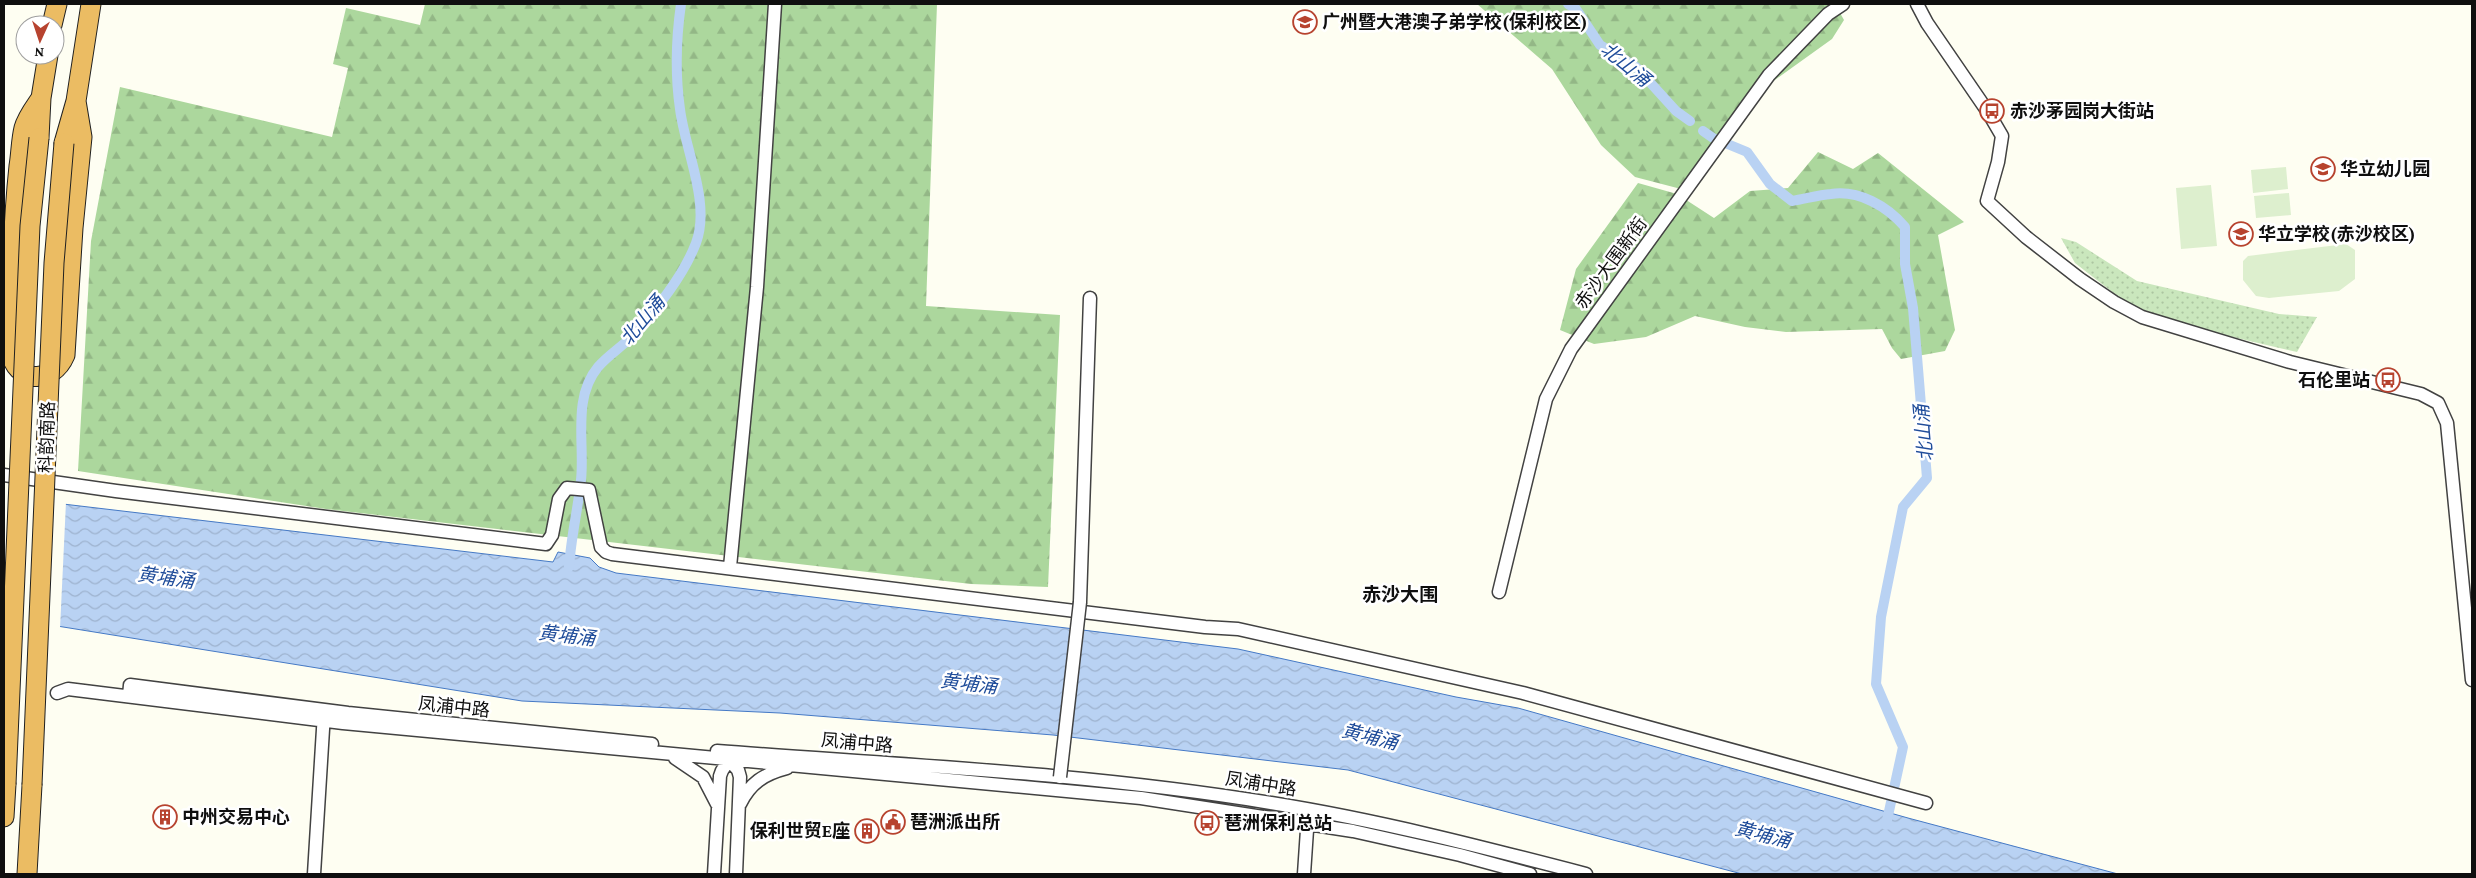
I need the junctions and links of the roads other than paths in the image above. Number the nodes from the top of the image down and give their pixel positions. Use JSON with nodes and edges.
{"nodes":[{"id":1,"x":91,"y":4,"type":"edge"},
{"id":2,"x":775,"y":4,"type":"edge"},
{"id":3,"x":1843,"y":4,"type":"edge"},
{"id":4,"x":1917,"y":4,"type":"edge"},
{"id":5,"x":46,"y":65,"type":"edge"},
{"id":6,"x":41,"y":98,"type":"junction"},
{"id":7,"x":76,"y":101,"type":"junction"},
{"id":8,"x":1090,"y":298,"type":"dead end"},
{"id":9,"x":4,"y":475,"type":"edge"},
{"id":10,"x":730,"y":568,"type":"junction"},
{"id":11,"x":1499,"y":592,"type":"dead end"},
{"id":12,"x":2472,"y":680,"type":"edge"},
{"id":13,"x":57,"y":693,"type":"dead end"},
{"id":14,"x":324,"y":716,"type":"junction"},
{"id":15,"x":711,"y":750,"type":"junction"},
{"id":16,"x":752,"y":753,"type":"junction"},
{"id":17,"x":668,"y":754,"type":"junction"},
{"id":18,"x":730,"y":760,"type":"junction"},
{"id":19,"x":793,"y":766,"type":"junction"},
{"id":20,"x":1060,"y":777,"type":"junction"},
{"id":21,"x":1926,"y":804,"type":"dead end"},
{"id":22,"x":718,"y":806,"type":"junction"},
{"id":23,"x":738,"y":807,"type":"junction"},
{"id":24,"x":1308,"y":810,"type":"junction"},
{"id":25,"x":4,"y":817,"type":"edge"},
{"id":26,"x":1308,"y":823,"type":"junction"},
{"id":27,"x":30,"y":832,"type":"junction"},
{"id":28,"x":26,"y":874,"type":"edge"},
{"id":29,"x":35,"y":874,"type":"edge"},
{"id":30,"x":314,"y":874,"type":"edge"},
{"id":31,"x":714,"y":874,"type":"edge"},
{"id":32,"x":736,"y":874,"type":"edge"},
{"id":33,"x":1304,"y":874,"type":"edge"},
{"id":34,"x":1530,"y":874,"type":"edge"},
{"id":35,"x":1586,"y":874,"type":"edge"}],
"edges":[{"from":1,"to":7,"type":"highway","name":"科韵南路"},
{"from":2,"to":10,"type":"street"},
{"from":3,"to":11,"type":"street","name":"赤沙大围新街"},
{"from":4,"to":12,"type":"street"},
{"from":5,"to":6,"type":"highway","name":"科韵南路"},
{"from":6,"to":7,"type":"highway"},
{"from":6,"to":25,"type":"highway","name":"科韵南路","bridge":true},
{"from":7,"to":27,"type":"highway","name":"科韵南路","bridge":true},
{"from":8,"to":20,"type":"street","bridge":true},
{"from":9,"to":10,"type":"street"},
{"from":10,"to":21,"type":"street"},
{"from":13,"to":14,"type":"street","name":"凤浦中路"},
{"from":14,"to":15,"type":"street","name":"凤浦中路"},
{"from":14,"to":17,"type":"street","name":"凤浦中路"},
{"from":14,"to":30,"type":"street"},
{"from":15,"to":16,"type":"street","name":"凤浦中路"},
{"from":15,"to":18,"type":"street"},
{"from":16,"to":18,"type":"street"},
{"from":16,"to":20,"type":"street","name":"凤浦中路"},
{"from":17,"to":18,"type":"street","name":"凤浦中路"},
{"from":17,"to":22,"type":"street"},
{"from":18,"to":19,"type":"street","name":"凤浦中路"},
{"from":18,"to":22,"type":"street"},
{"from":18,"to":23,"type":"street"},
{"from":19,"to":23,"type":"street"},
{"from":19,"to":26,"type":"street","name":"凤浦中路"},
{"from":20,"to":24,"type":"street","name":"凤浦中路"},
{"from":22,"to":31,"type":"street"},
{"from":23,"to":32,"type":"street"},
{"from":24,"to":26,"type":"street"},
{"from":24,"to":35,"type":"street","name":"凤浦中路"},
{"from":26,"to":33,"type":"street"},
{"from":26,"to":34,"type":"street","name":"凤浦中路"},
{"from":27,"to":28,"type":"highway","name":"科韵南路"},
{"from":27,"to":29,"type":"highway"}]}
